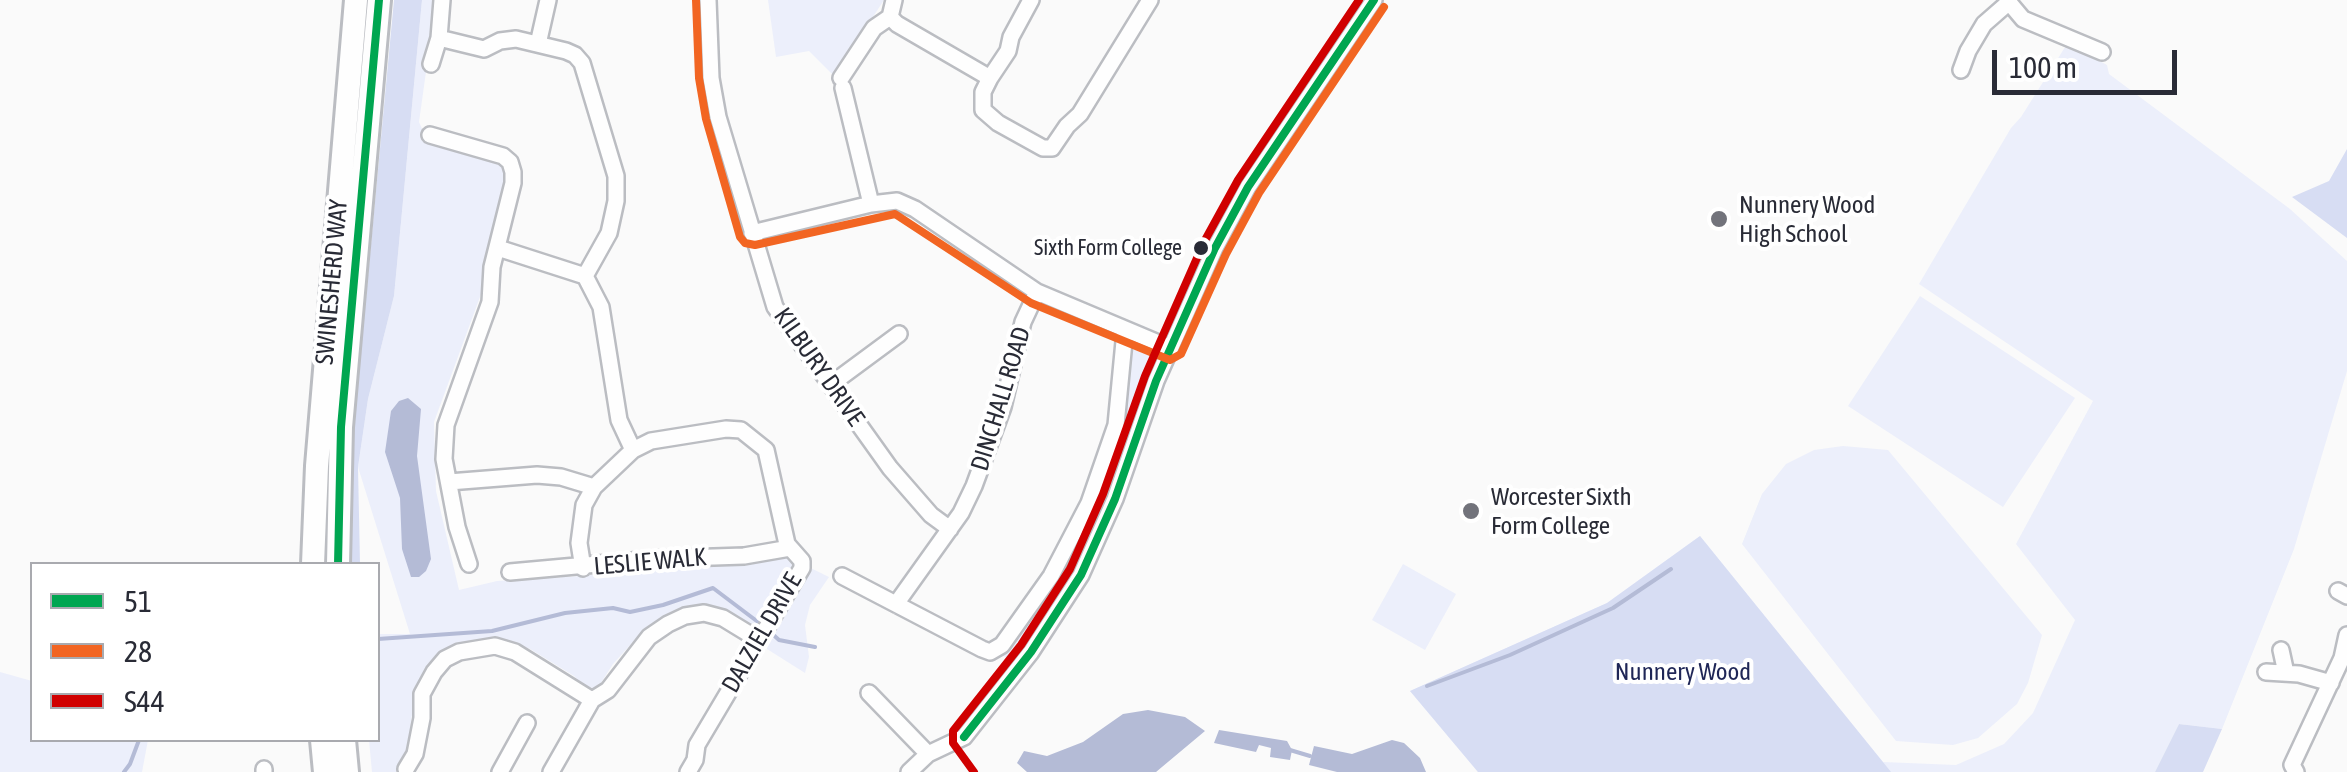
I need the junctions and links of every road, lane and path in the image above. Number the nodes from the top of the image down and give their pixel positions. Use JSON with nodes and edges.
{"nodes":[{"id":1,"x":356,"y":0,"type":"edge"},
{"id":2,"x":379,"y":0,"type":"edge"},
{"id":3,"x":442,"y":0,"type":"edge"},
{"id":4,"x":548,"y":0,"type":"edge"},
{"id":5,"x":708,"y":0,"type":"edge"},
{"id":6,"x":1031,"y":0,"type":"edge"},
{"id":7,"x":1150,"y":0,"type":"edge"},
{"id":8,"x":1374,"y":0,"type":"edge"},
{"id":9,"x":2008,"y":2,"type":"edge"},
{"id":10,"x":892,"y":8,"type":"edge"},
{"id":11,"x":439,"y":38,"type":"junction"},
{"id":12,"x":538,"y":44,"type":"junction"},
{"id":13,"x":2102,"y":52,"type":"dead end"},
{"id":14,"x":431,"y":64,"type":"dead end"},
{"id":15,"x":1961,"y":70,"type":"dead end"},
{"id":16,"x":990,"y":78,"type":"junction"},
{"id":17,"x":430,"y":134,"type":"dead end"},
{"id":18,"x":872,"y":204,"type":"junction"},
{"id":19,"x":752,"y":233,"type":"junction"},
{"id":20,"x":498,"y":248,"type":"junction"},
{"id":21,"x":585,"y":276,"type":"junction"},
{"id":22,"x":1037,"y":292,"type":"junction"},
{"id":23,"x":1125,"y":331,"type":"junction"},
{"id":24,"x":899,"y":334,"type":"dead end"},
{"id":25,"x":1170,"y":348,"type":"junction"},
{"id":26,"x":830,"y":385,"type":"junction"},
{"id":27,"x":633,"y":450,"type":"junction"},
{"id":28,"x":449,"y":482,"type":"junction"},
{"id":29,"x":594,"y":487,"type":"junction"},
{"id":30,"x":950,"y":529,"type":"junction"},
{"id":31,"x":790,"y":548,"type":"junction"},
{"id":32,"x":313,"y":562,"type":"edge"},
{"id":33,"x":338,"y":562,"type":"edge"},
{"id":34,"x":469,"y":564,"type":"dead end"},
{"id":35,"x":583,"y":568,"type":"junction"},
{"id":36,"x":510,"y":572,"type":"dead end"},
{"id":37,"x":842,"y":576,"type":"dead end"},
{"id":38,"x":896,"y":604,"type":"junction"},
{"id":39,"x":764,"y":633,"type":"junction"},
{"id":40,"x":2347,"y":636,"type":"edge"},
{"id":41,"x":2281,"y":650,"type":"dead end"},
{"id":42,"x":2266,"y":672,"type":"dead end"},
{"id":43,"x":2286,"y":673,"type":"junction"},
{"id":44,"x":2330,"y":683,"type":"junction"},
{"id":45,"x":869,"y":693,"type":"dead end"},
{"id":46,"x":592,"y":700,"type":"junction"},
{"id":47,"x":527,"y":723,"type":"dead end"},
{"id":48,"x":322,"y":742,"type":"edge"},
{"id":49,"x":344,"y":742,"type":"edge"},
{"id":50,"x":928,"y":754,"type":"junction"},
{"id":51,"x":406,"y":769,"type":"dead end"},
{"id":52,"x":504,"y":771,"type":"edge"},
{"id":53,"x":325,"y":772,"type":"edge"},
{"id":54,"x":347,"y":772,"type":"edge"},
{"id":55,"x":551,"y":772,"type":"edge"},
{"id":56,"x":688,"y":772,"type":"edge"},
{"id":57,"x":909,"y":772,"type":"edge"},
{"id":58,"x":2296,"y":772,"type":"edge"}],
"edges":[{"from":1,"to":32,"type":"highway","name":"SWINESHERD WAY"},
{"from":2,"to":33,"type":"highway","name":"SWINESHERD WAY"},
{"from":3,"to":11,"type":"street"},
{"from":4,"to":12,"type":"street"},
{"from":5,"to":19,"type":"street","name":"KILBURY DRIVE"},
{"from":6,"to":16,"type":"street"},
{"from":7,"to":16,"type":"street"},
{"from":8,"to":25,"type":"street"},
{"from":9,"to":13,"type":"street"},
{"from":9,"to":15,"type":"street"},
{"from":10,"to":16,"type":"street"},
{"from":10,"to":18,"type":"street"},
{"from":11,"to":12,"type":"street"},
{"from":11,"to":14,"type":"street"},
{"from":12,"to":21,"type":"street"},
{"from":17,"to":20,"type":"street"},
{"from":18,"to":19,"type":"street"},
{"from":18,"to":22,"type":"street"},
{"from":19,"to":26,"type":"street","name":"KILBURY DRIVE"},
{"from":20,"to":21,"type":"street"},
{"from":20,"to":28,"type":"street"},
{"from":21,"to":27,"type":"street"},
{"from":22,"to":23,"type":"street"},
{"from":22,"to":30,"type":"street","name":"DINCHALL ROAD"},
{"from":23,"to":25,"type":"street"},
{"from":23,"to":38,"type":"street"},
{"from":24,"to":26,"type":"street"},
{"from":25,"to":50,"type":"street"},
{"from":26,"to":30,"type":"street","name":"KILBURY DRIVE"},
{"from":27,"to":29,"type":"street","name":"DALZIEL DRIVE"},
{"from":27,"to":31,"type":"street","name":"DALZIEL DRIVE"},
{"from":28,"to":29,"type":"street"},
{"from":28,"to":34,"type":"street"},
{"from":29,"to":35,"type":"street"},
{"from":30,"to":38,"type":"street","name":"DINCHALL ROAD"},
{"from":31,"to":35,"type":"street","name":"LESLIE WALK"},
{"from":31,"to":39,"type":"street","name":"DALZIEL DRIVE"},
{"from":35,"to":36,"type":"street","name":"LESLIE WALK"},
{"from":37,"to":38,"type":"street"},
{"from":39,"to":46,"type":"street"},
{"from":39,"to":56,"type":"street","name":"DALZIEL DRIVE"},
{"from":40,"to":44,"type":"street"},
{"from":41,"to":43,"type":"street"},
{"from":42,"to":43,"type":"street"},
{"from":43,"to":44,"type":"street"},
{"from":44,"to":58,"type":"street"},
{"from":45,"to":50,"type":"street"},
{"from":46,"to":51,"type":"street"},
{"from":46,"to":55,"type":"street"},
{"from":47,"to":52,"type":"street"},
{"from":48,"to":53,"type":"highway"},
{"from":49,"to":54,"type":"highway"},
{"from":50,"to":57,"type":"street"}]}
